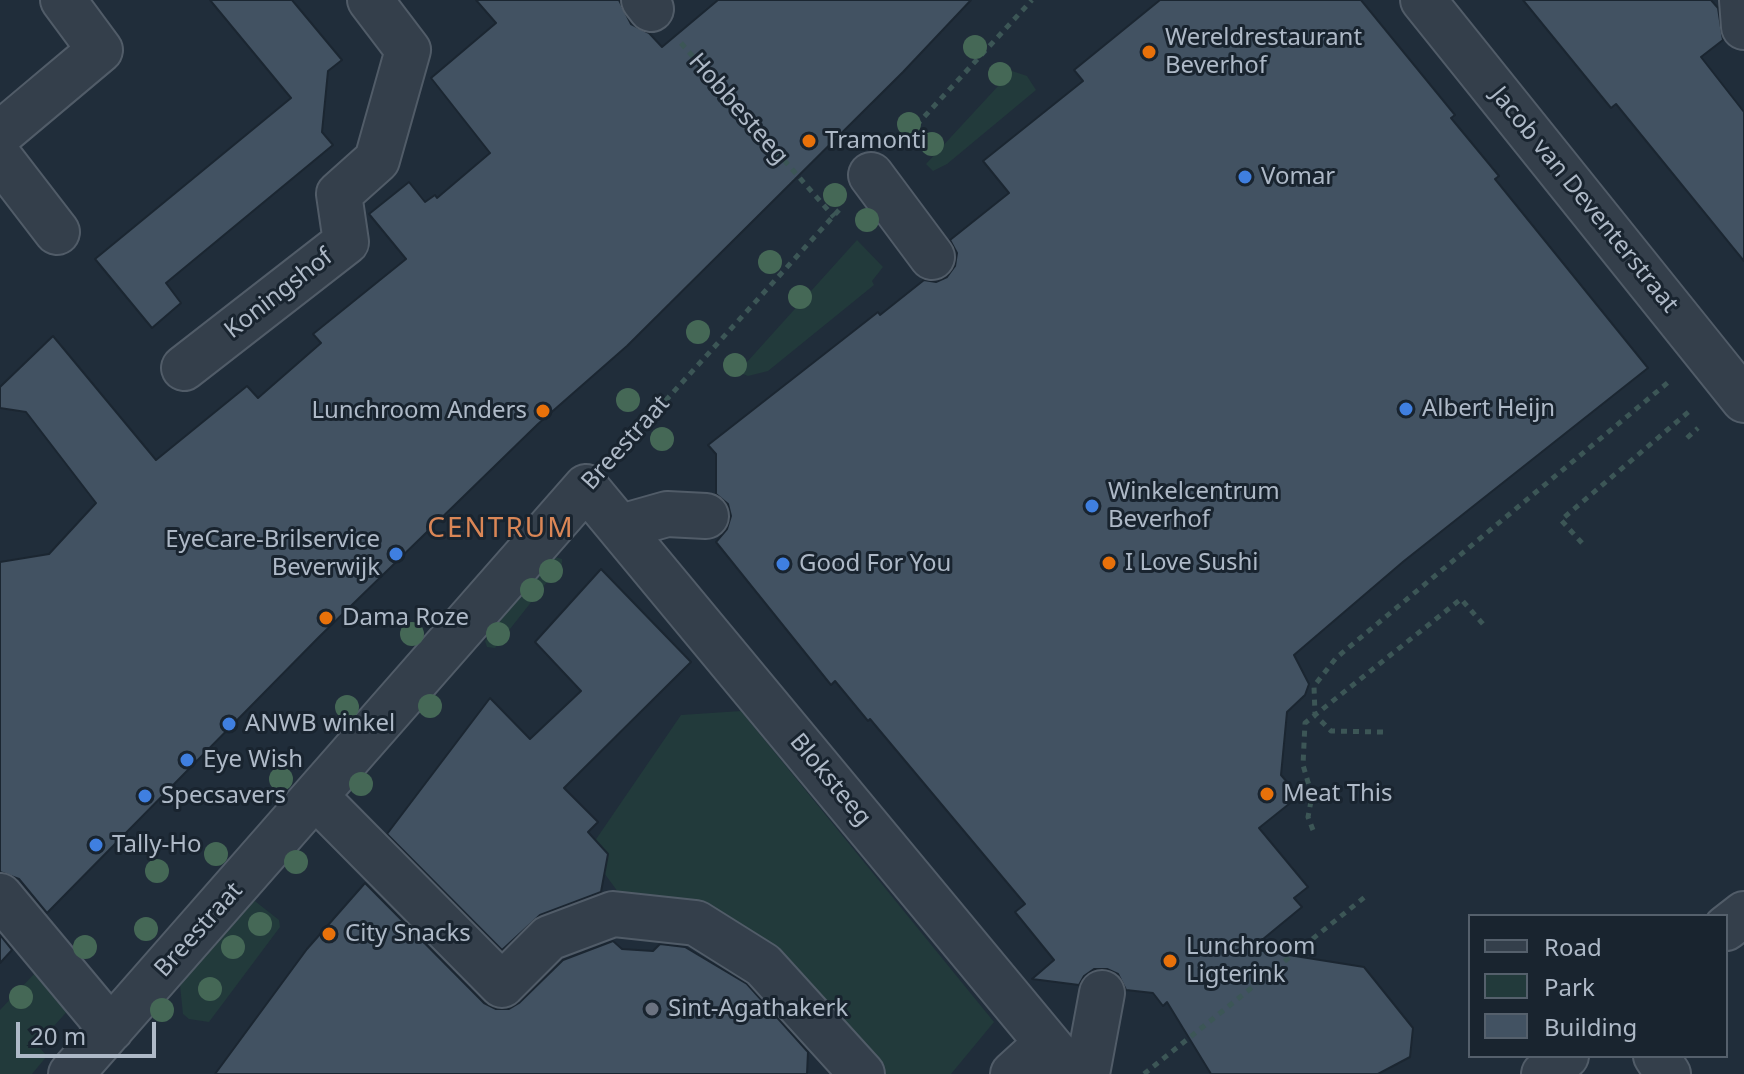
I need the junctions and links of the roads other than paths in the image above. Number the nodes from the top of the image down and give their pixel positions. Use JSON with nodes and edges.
{"nodes":[{"id":1,"x":63,"y":0,"type":"edge"},
{"id":2,"x":370,"y":0,"type":"edge"},
{"id":3,"x":1423,"y":0,"type":"edge"},
{"id":4,"x":1742,"y":0,"type":"edge"},
{"id":5,"x":1744,"y":27,"type":"edge"},
{"id":6,"x":0,"y":134,"type":"edge"},
{"id":7,"x":0,"y":158,"type":"edge"},
{"id":8,"x":871,"y":175,"type":"road end"},
{"id":9,"x":57,"y":232,"type":"dead end"},
{"id":10,"x":932,"y":257,"type":"dead end"},
{"id":11,"x":184,"y":368,"type":"dead end"},
{"id":12,"x":1744,"y":400,"type":"edge"},
{"id":13,"x":586,"y":487,"type":"joint"},
{"id":14,"x":706,"y":516,"type":"dead end"},
{"id":15,"x":621,"y":527,"type":"junction"},
{"id":16,"x":316,"y":797,"type":"junction"},
{"id":17,"x":0,"y":896,"type":"edge"},
{"id":18,"x":1744,"y":914,"type":"edge"},
{"id":19,"x":1728,"y":926,"type":"edge"},
{"id":20,"x":1102,"y":993,"type":"dead end"},
{"id":21,"x":111,"y":1029,"type":"junction"},
{"id":22,"x":1060,"y":1058,"type":"edge"},
{"id":23,"x":1564,"y":1058,"type":"edge"},
{"id":24,"x":71,"y":1074,"type":"edge"},
{"id":25,"x":862,"y":1074,"type":"edge"},
{"id":26,"x":1013,"y":1074,"type":"edge"},
{"id":27,"x":1087,"y":1074,"type":"edge"},
{"id":28,"x":1544,"y":1074,"type":"edge"}],
"edges":[{"from":1,"to":6,"type":"street"},
{"from":2,"to":11,"type":"street","name":"Koningshof"},
{"from":3,"to":12,"type":"street","name":"Jacob van Deventerstraat"},
{"from":4,"to":5,"type":"street"},
{"from":7,"to":9,"type":"street"},
{"from":8,"to":10,"type":"street"},
{"from":13,"to":15,"type":"street","name":"Bloksteeg"},
{"from":13,"to":16,"type":"street","name":"Breestraat"},
{"from":14,"to":15,"type":"street"},
{"from":15,"to":22,"type":"street","name":"Bloksteeg"},
{"from":16,"to":21,"type":"street","name":"Breestraat"},
{"from":16,"to":25,"type":"street"},
{"from":17,"to":21,"type":"street"},
{"from":18,"to":19,"type":"street"},
{"from":20,"to":27,"type":"street"},
{"from":21,"to":24,"type":"street","name":"Breestraat"},
{"from":22,"to":26,"type":"street"},
{"from":23,"to":28,"type":"street"}]}
